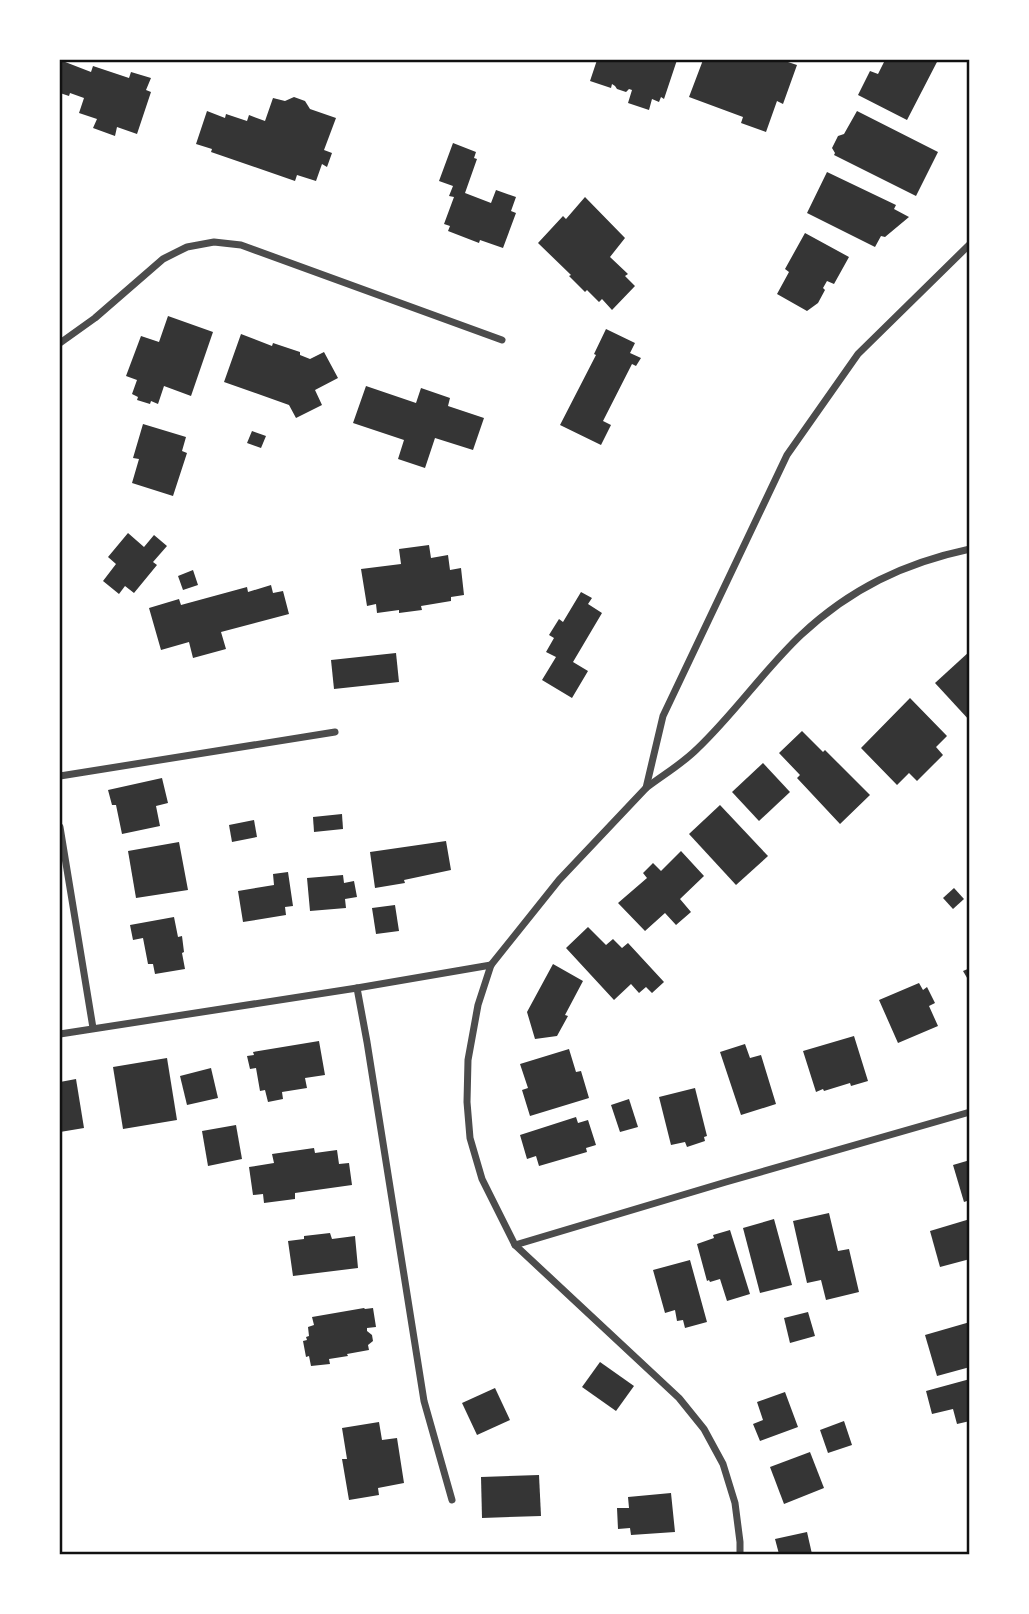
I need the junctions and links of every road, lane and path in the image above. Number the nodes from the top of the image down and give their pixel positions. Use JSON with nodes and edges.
{"nodes":[{"id":1,"x":970,"y":244,"type":"edge"},
{"id":2,"x":502,"y":340,"type":"dead end"},
{"id":3,"x":60,"y":343,"type":"edge"},
{"id":4,"x":970,"y":549,"type":"edge"},
{"id":5,"x":335,"y":732,"type":"dead end"},
{"id":6,"x":60,"y":776,"type":"edge"},
{"id":7,"x":646,"y":788,"type":"junction"},
{"id":8,"x":60,"y":827,"type":"edge"},
{"id":9,"x":491,"y":965,"type":"junction"},
{"id":10,"x":357,"y":988,"type":"junction"},
{"id":11,"x":93,"y":1028,"type":"junction"},
{"id":12,"x":60,"y":1034,"type":"edge"},
{"id":13,"x":970,"y":1112,"type":"edge"},
{"id":14,"x":515,"y":1245,"type":"junction"},
{"id":15,"x":452,"y":1500,"type":"dead end"},
{"id":16,"x":740,"y":1555,"type":"edge"}],
"edges":[{"from":1,"to":7,"type":"street"},
{"from":2,"to":3,"type":"street"},
{"from":4,"to":7,"type":"street"},
{"from":5,"to":6,"type":"street"},
{"from":7,"to":9,"type":"street"},
{"from":8,"to":11,"type":"street"},
{"from":9,"to":10,"type":"street"},
{"from":9,"to":14,"type":"street"},
{"from":10,"to":11,"type":"street"},
{"from":10,"to":15,"type":"street"},
{"from":11,"to":12,"type":"street"},
{"from":13,"to":14,"type":"street"},
{"from":14,"to":16,"type":"street"}]}
